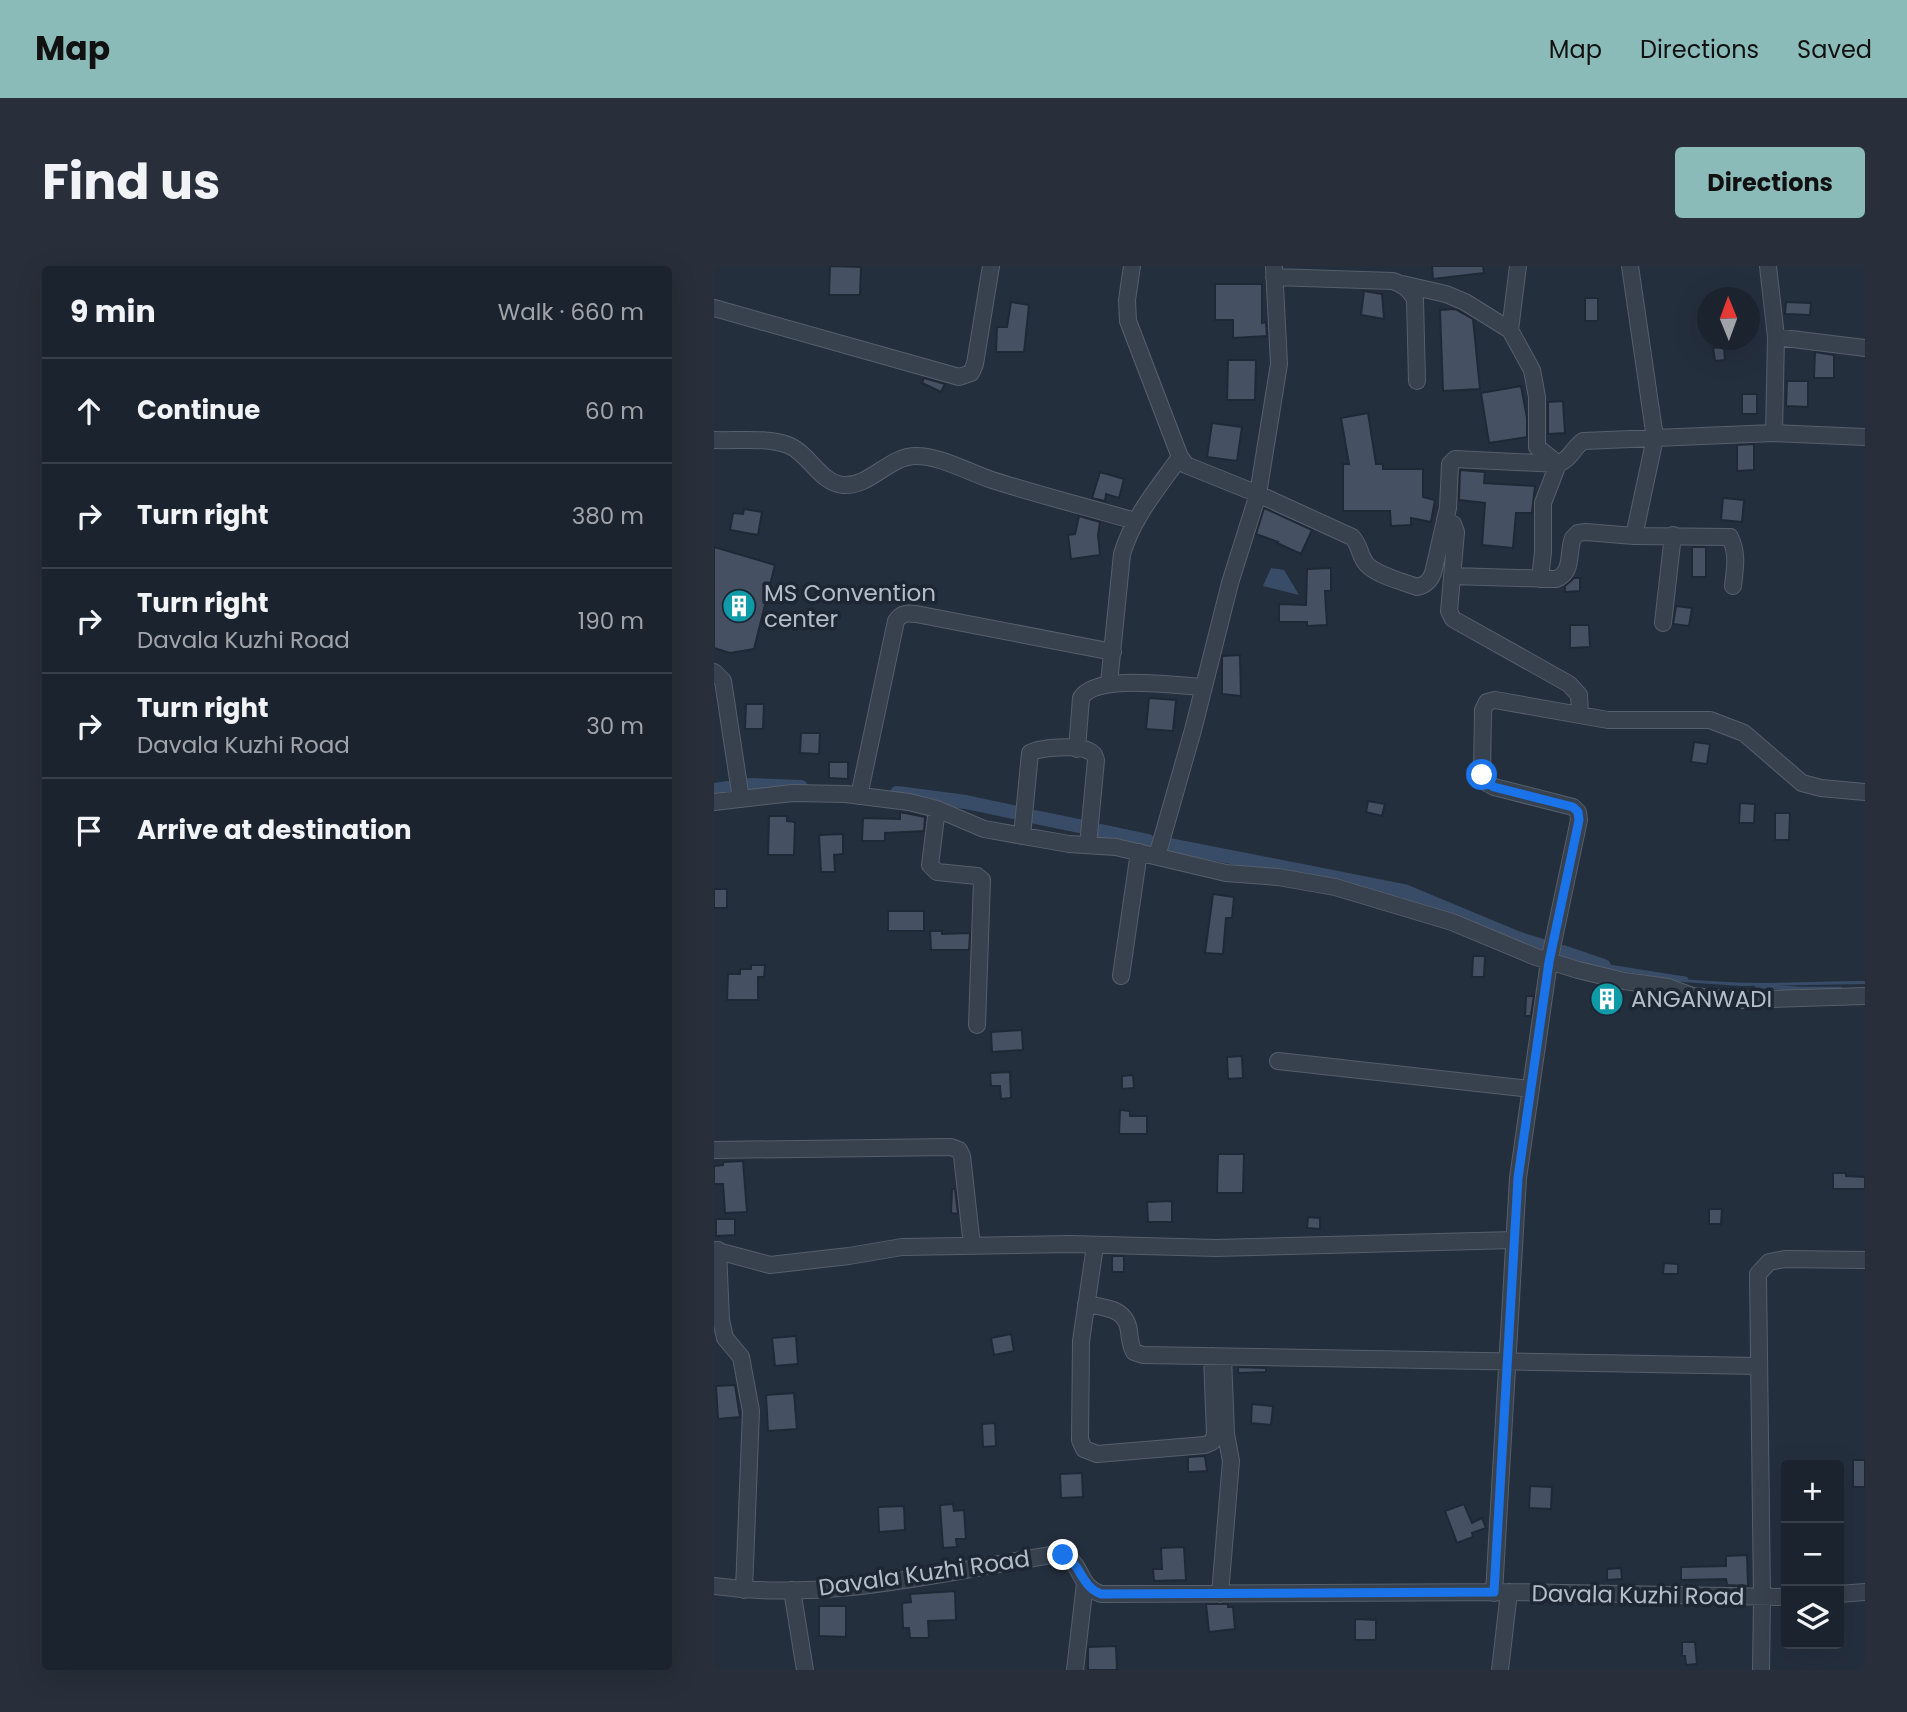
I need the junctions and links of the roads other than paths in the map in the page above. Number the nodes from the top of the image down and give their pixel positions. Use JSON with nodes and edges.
{"nodes":[{"id":1,"x":991,"y":266,"type":"edge"},
{"id":2,"x":1132,"y":266,"type":"edge"},
{"id":3,"x":1518,"y":266,"type":"edge"},
{"id":4,"x":1630,"y":266,"type":"edge"},
{"id":5,"x":1768,"y":266,"type":"edge"},
{"id":6,"x":1274,"y":272,"type":"edge"},
{"id":7,"x":1402,"y":284,"type":"junction"},
{"id":8,"x":714,"y":308,"type":"edge"},
{"id":9,"x":1510,"y":330,"type":"junction"},
{"id":10,"x":1776,"y":337,"type":"junction"},
{"id":11,"x":1865,"y":348,"type":"edge"},
{"id":12,"x":1417,"y":381,"type":"dead end"},
{"id":13,"x":1774,"y":433,"type":"junction"},
{"id":14,"x":1865,"y":437,"type":"edge"},
{"id":15,"x":1655,"y":438,"type":"junction"},
{"id":16,"x":714,"y":440,"type":"edge"},
{"id":17,"x":1180,"y":457,"type":"junction"},
{"id":18,"x":1558,"y":464,"type":"junction"},
{"id":19,"x":1258,"y":494,"type":"junction"},
{"id":20,"x":1448,"y":508,"type":"junction"},
{"id":21,"x":1135,"y":521,"type":"junction"},
{"id":22,"x":1673,"y":535,"type":"junction"},
{"id":23,"x":1634,"y":537,"type":"junction"},
{"id":24,"x":1452,"y":576,"type":"junction"},
{"id":25,"x":1540,"y":579,"type":"junction"},
{"id":26,"x":1733,"y":586,"type":"dead end"},
{"id":27,"x":1663,"y":623,"type":"dead end"},
{"id":28,"x":1113,"y":652,"type":"junction"},
{"id":29,"x":714,"y":672,"type":"edge"},
{"id":30,"x":1109,"y":683,"type":"junction"},
{"id":31,"x":1203,"y":687,"type":"junction"},
{"id":32,"x":1580,"y":713,"type":"junction"},
{"id":33,"x":1077,"y":749,"type":"junction"},
{"id":34,"x":1865,"y":792,"type":"edge"},
{"id":35,"x":859,"y":796,"type":"junction"},
{"id":36,"x":741,"y":799,"type":"junction"},
{"id":37,"x":714,"y":802,"type":"edge"},
{"id":38,"x":937,"y":809,"type":"junction"},
{"id":39,"x":1022,"y":836,"type":"junction"},
{"id":40,"x":1088,"y":845,"type":"junction"},
{"id":41,"x":1139,"y":852,"type":"junction"},
{"id":42,"x":1157,"y":856,"type":"junction"},
{"id":43,"x":1549,"y":962,"type":"junction"},
{"id":44,"x":1121,"y":976,"type":"dead end"},
{"id":45,"x":1865,"y":996,"type":"edge"},
{"id":46,"x":977,"y":1024,"type":"dead end"},
{"id":47,"x":1278,"y":1061,"type":"dead end"},
{"id":48,"x":1531,"y":1089,"type":"junction"},
{"id":49,"x":714,"y":1150,"type":"edge"},
{"id":50,"x":1514,"y":1240,"type":"junction"},
{"id":51,"x":972,"y":1246,"type":"junction"},
{"id":52,"x":1095,"y":1246,"type":"junction"},
{"id":53,"x":716,"y":1250,"type":"edge"},
{"id":54,"x":1865,"y":1260,"type":"edge"},
{"id":55,"x":1086,"y":1304,"type":"junction"},
{"id":56,"x":1218,"y":1356,"type":"junction"},
{"id":57,"x":1507,"y":1362,"type":"junction"},
{"id":58,"x":1759,"y":1366,"type":"junction"},
{"id":59,"x":1085,"y":1583,"type":"junction"},
{"id":60,"x":714,"y":1586,"type":"edge"},
{"id":61,"x":744,"y":1590,"type":"junction"},
{"id":62,"x":792,"y":1590,"type":"junction"},
{"id":63,"x":1502,"y":1592,"type":"junction"},
{"id":64,"x":1865,"y":1592,"type":"edge"},
{"id":65,"x":1220,"y":1594,"type":"junction"},
{"id":66,"x":1844,"y":1594,"type":"edge"},
{"id":67,"x":1781,"y":1597,"type":"edge"},
{"id":68,"x":1762,"y":1598,"type":"junction"},
{"id":69,"x":805,"y":1670,"type":"edge"},
{"id":70,"x":1075,"y":1670,"type":"edge"},
{"id":71,"x":1500,"y":1670,"type":"edge"},
{"id":72,"x":1761,"y":1670,"type":"edge"}],
"edges":[{"from":1,"to":8,"type":"street"},
{"from":2,"to":17,"type":"street"},
{"from":3,"to":9,"type":"street"},
{"from":4,"to":15,"type":"street"},
{"from":5,"to":10,"type":"street"},
{"from":6,"to":7,"type":"street"},
{"from":6,"to":19,"type":"street"},
{"from":7,"to":9,"type":"street"},
{"from":7,"to":12,"type":"street"},
{"from":9,"to":18,"type":"street"},
{"from":10,"to":11,"type":"street"},
{"from":10,"to":13,"type":"street"},
{"from":13,"to":14,"type":"street"},
{"from":13,"to":15,"type":"street"},
{"from":15,"to":18,"type":"street"},
{"from":15,"to":23,"type":"street"},
{"from":16,"to":21,"type":"street"},
{"from":17,"to":19,"type":"street"},
{"from":17,"to":21,"type":"street"},
{"from":18,"to":20,"type":"street"},
{"from":18,"to":25,"type":"street"},
{"from":19,"to":20,"type":"street"},
{"from":19,"to":31,"type":"street"},
{"from":20,"to":24,"type":"street"},
{"from":21,"to":28,"type":"street"},
{"from":22,"to":23,"type":"street"},
{"from":22,"to":26,"type":"street"},
{"from":22,"to":27,"type":"street"},
{"from":23,"to":25,"type":"street"},
{"from":24,"to":25,"type":"street"},
{"from":24,"to":32,"type":"street"},
{"from":28,"to":30,"type":"street"},
{"from":28,"to":35,"type":"street"},
{"from":29,"to":36,"type":"street"},
{"from":30,"to":31,"type":"street"},
{"from":30,"to":33,"type":"street"},
{"from":31,"to":42,"type":"street"},
{"from":32,"to":34,"type":"street"},
{"from":32,"to":43,"type":"street"},
{"from":33,"to":39,"type":"street"},
{"from":33,"to":40,"type":"street"},
{"from":35,"to":36,"type":"street"},
{"from":35,"to":38,"type":"street"},
{"from":36,"to":37,"type":"street"},
{"from":38,"to":39,"type":"street"},
{"from":38,"to":46,"type":"street"},
{"from":39,"to":40,"type":"street"},
{"from":40,"to":41,"type":"street"},
{"from":41,"to":42,"type":"street"},
{"from":41,"to":44,"type":"street"},
{"from":42,"to":43,"type":"street"},
{"from":43,"to":45,"type":"street"},
{"from":43,"to":48,"type":"street"},
{"from":47,"to":48,"type":"street"},
{"from":48,"to":50,"type":"street"},
{"from":49,"to":51,"type":"street"},
{"from":50,"to":52,"type":"street"},
{"from":50,"to":57,"type":"street"},
{"from":51,"to":52,"type":"street"},
{"from":51,"to":53,"type":"street"},
{"from":52,"to":55,"type":"street"},
{"from":53,"to":61,"type":"street"},
{"from":54,"to":58,"type":"street"},
{"from":55,"to":56,"type":"street"},
{"from":55,"to":56,"type":"street"},
{"from":56,"to":57,"type":"street"},
{"from":56,"to":65,"type":"street"},
{"from":57,"to":58,"type":"street"},
{"from":57,"to":63,"type":"street"},
{"from":58,"to":68,"type":"street"},
{"from":59,"to":62,"type":"street","name":"Davala Kuzhi Road"},
{"from":59,"to":65,"type":"street","name":"Davala Kuzhi Road"},
{"from":59,"to":70,"type":"street"},
{"from":60,"to":61,"type":"street","name":"Davala Kuzhi Road"},
{"from":61,"to":62,"type":"street","name":"Davala Kuzhi Road"},
{"from":62,"to":69,"type":"street"},
{"from":63,"to":65,"type":"street","name":"Davala Kuzhi Road"},
{"from":63,"to":68,"type":"street","name":"Davala Kuzhi Road"},
{"from":63,"to":71,"type":"street"},
{"from":64,"to":66,"type":"street"},
{"from":67,"to":68,"type":"street","name":"Davala Kuzhi Road"},
{"from":68,"to":72,"type":"street"}]}
